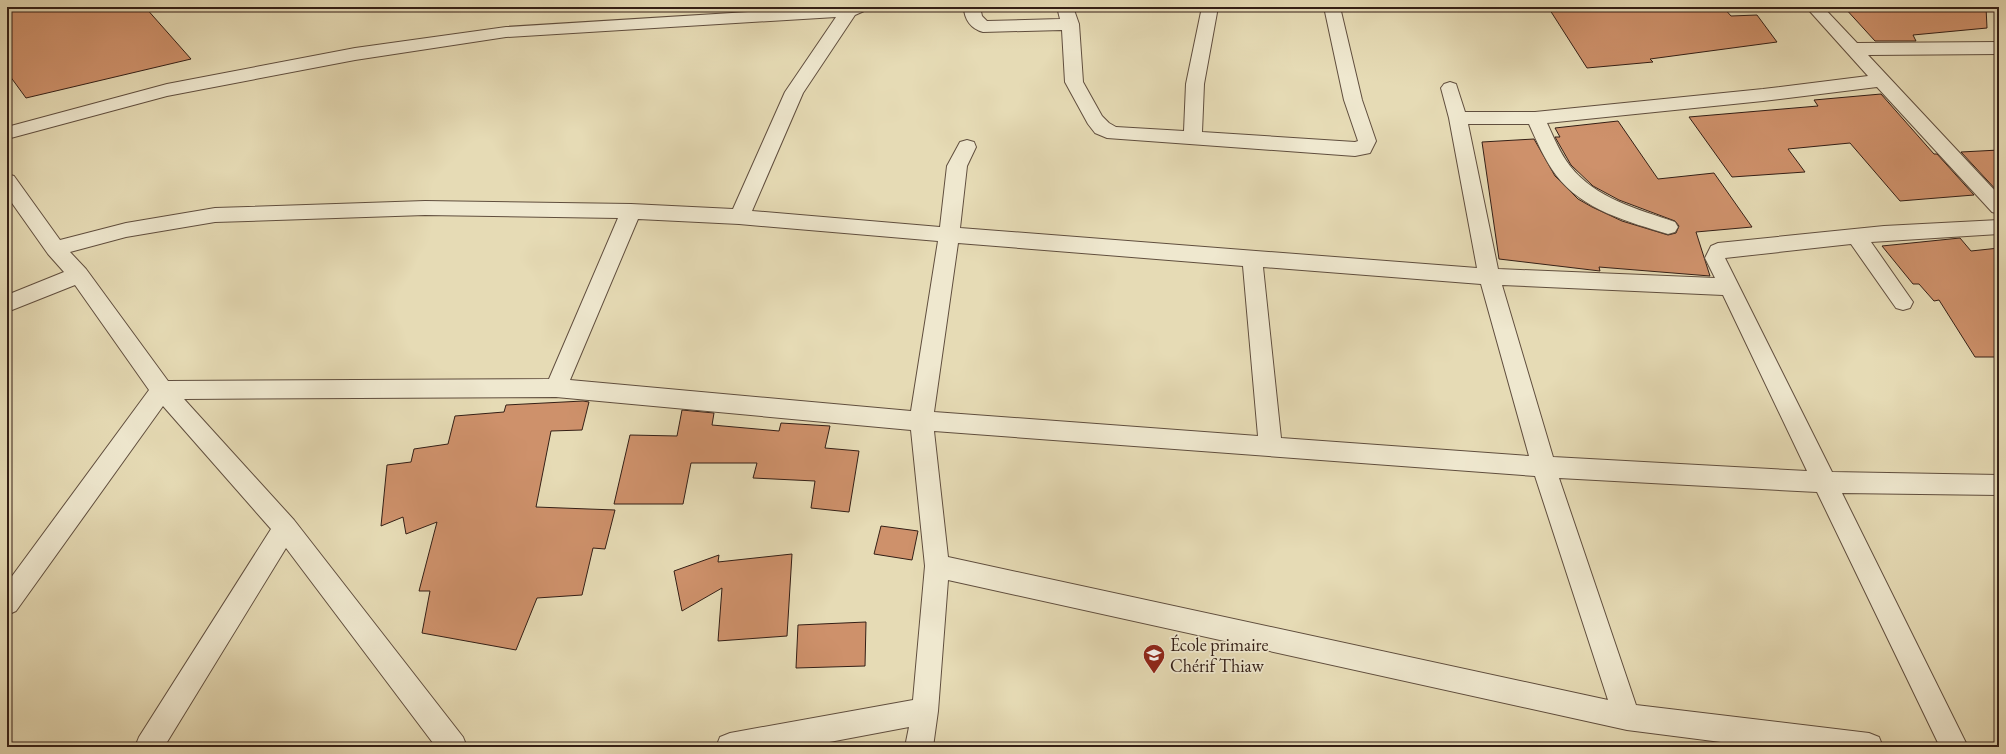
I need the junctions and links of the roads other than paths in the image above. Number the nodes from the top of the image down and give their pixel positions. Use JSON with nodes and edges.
{"nodes":[{"id":1,"x":972,"y":7,"type":"edge"},
{"id":2,"x":1210,"y":7,"type":"edge"},
{"id":3,"x":1332,"y":7,"type":"edge"},
{"id":4,"x":1814,"y":7,"type":"edge"},
{"id":5,"x":853,"y":9,"type":"edge"},
{"id":6,"x":813,"y":10,"type":"edge"},
{"id":7,"x":1068,"y":15,"type":"edge"},
{"id":8,"x":1999,"y":48,"type":"edge"},
{"id":9,"x":1853,"y":49,"type":"junction"},
{"id":10,"x":1882,"y":80,"type":"junction"},
{"id":11,"x":1450,"y":88,"type":"dead end"},
{"id":12,"x":1458,"y":118,"type":"junction"},
{"id":13,"x":1535,"y":118,"type":"junction"},
{"id":14,"x":7,"y":133,"type":"edge"},
{"id":15,"x":1193,"y":137,"type":"junction"},
{"id":16,"x":967,"y":147,"type":"dead end"},
{"id":17,"x":7,"y":181,"type":"edge"},
{"id":18,"x":1998,"y":205,"type":"edge"},
{"id":19,"x":631,"y":211,"type":"junction"},
{"id":20,"x":739,"y":217,"type":"junction"},
{"id":21,"x":1999,"y":226,"type":"edge"},
{"id":22,"x":1668,"y":227,"type":"dead end"},
{"id":23,"x":949,"y":235,"type":"junction"},
{"id":24,"x":1856,"y":236,"type":"junction"},
{"id":25,"x":55,"y":249,"type":"junction"},
{"id":26,"x":1252,"y":258,"type":"junction"},
{"id":27,"x":79,"y":275,"type":"junction"},
{"id":28,"x":1489,"y":278,"type":"junction"},
{"id":29,"x":1728,"y":287,"type":"junction"},
{"id":30,"x":1903,"y":302,"type":"dead end"},
{"id":31,"x":7,"y":304,"type":"edge"},
{"id":32,"x":556,"y":388,"type":"junction"},
{"id":33,"x":162,"y":390,"type":"junction"},
{"id":34,"x":921,"y":421,"type":"junction"},
{"id":35,"x":1270,"y":446,"type":"junction"},
{"id":36,"x":1544,"y":467,"type":"junction"},
{"id":37,"x":1824,"y":482,"type":"junction"},
{"id":38,"x":1999,"y":485,"type":"edge"},
{"id":39,"x":284,"y":528,"type":"junction"},
{"id":40,"x":937,"y":566,"type":"junction"},
{"id":41,"x":7,"y":603,"type":"edge"},
{"id":42,"x":925,"y":711,"type":"junction"},
{"id":43,"x":1627,"y":717,"type":"junction"},
{"id":44,"x":446,"y":744,"type":"edge"},
{"id":45,"x":149,"y":747,"type":"edge"},
{"id":46,"x":730,"y":747,"type":"edge"},
{"id":47,"x":919,"y":747,"type":"edge"},
{"id":48,"x":1869,"y":747,"type":"edge"},
{"id":49,"x":1954,"y":747,"type":"edge"}],
"edges":[{"from":1,"to":7,"type":"street"},
{"from":2,"to":15,"type":"street"},
{"from":3,"to":15,"type":"street"},
{"from":4,"to":9,"type":"street"},
{"from":5,"to":6,"type":"street"},
{"from":5,"to":20,"type":"street"},
{"from":6,"to":14,"type":"street"},
{"from":7,"to":15,"type":"street"},
{"from":8,"to":9,"type":"street"},
{"from":9,"to":10,"type":"street"},
{"from":10,"to":13,"type":"street"},
{"from":10,"to":18,"type":"street"},
{"from":11,"to":12,"type":"street"},
{"from":12,"to":13,"type":"street"},
{"from":12,"to":28,"type":"street"},
{"from":13,"to":22,"type":"street"},
{"from":16,"to":23,"type":"street"},
{"from":17,"to":25,"type":"street"},
{"from":19,"to":20,"type":"street"},
{"from":19,"to":25,"type":"street"},
{"from":19,"to":32,"type":"street"},
{"from":20,"to":23,"type":"street"},
{"from":21,"to":24,"type":"street"},
{"from":23,"to":26,"type":"street"},
{"from":23,"to":34,"type":"street"},
{"from":24,"to":29,"type":"street"},
{"from":24,"to":30,"type":"street"},
{"from":25,"to":27,"type":"street"},
{"from":26,"to":28,"type":"street"},
{"from":26,"to":35,"type":"street"},
{"from":27,"to":31,"type":"street"},
{"from":27,"to":33,"type":"street"},
{"from":28,"to":29,"type":"street"},
{"from":28,"to":36,"type":"street"},
{"from":29,"to":37,"type":"street"},
{"from":32,"to":33,"type":"street"},
{"from":32,"to":34,"type":"street"},
{"from":33,"to":39,"type":"street"},
{"from":33,"to":41,"type":"street"},
{"from":34,"to":35,"type":"street"},
{"from":34,"to":40,"type":"street"},
{"from":35,"to":36,"type":"street"},
{"from":36,"to":37,"type":"street"},
{"from":36,"to":43,"type":"street"},
{"from":37,"to":38,"type":"street"},
{"from":37,"to":49,"type":"street"},
{"from":39,"to":44,"type":"street"},
{"from":39,"to":45,"type":"street"},
{"from":40,"to":42,"type":"street"},
{"from":40,"to":43,"type":"street"},
{"from":42,"to":46,"type":"street"},
{"from":42,"to":47,"type":"street"},
{"from":43,"to":48,"type":"street"}]}
